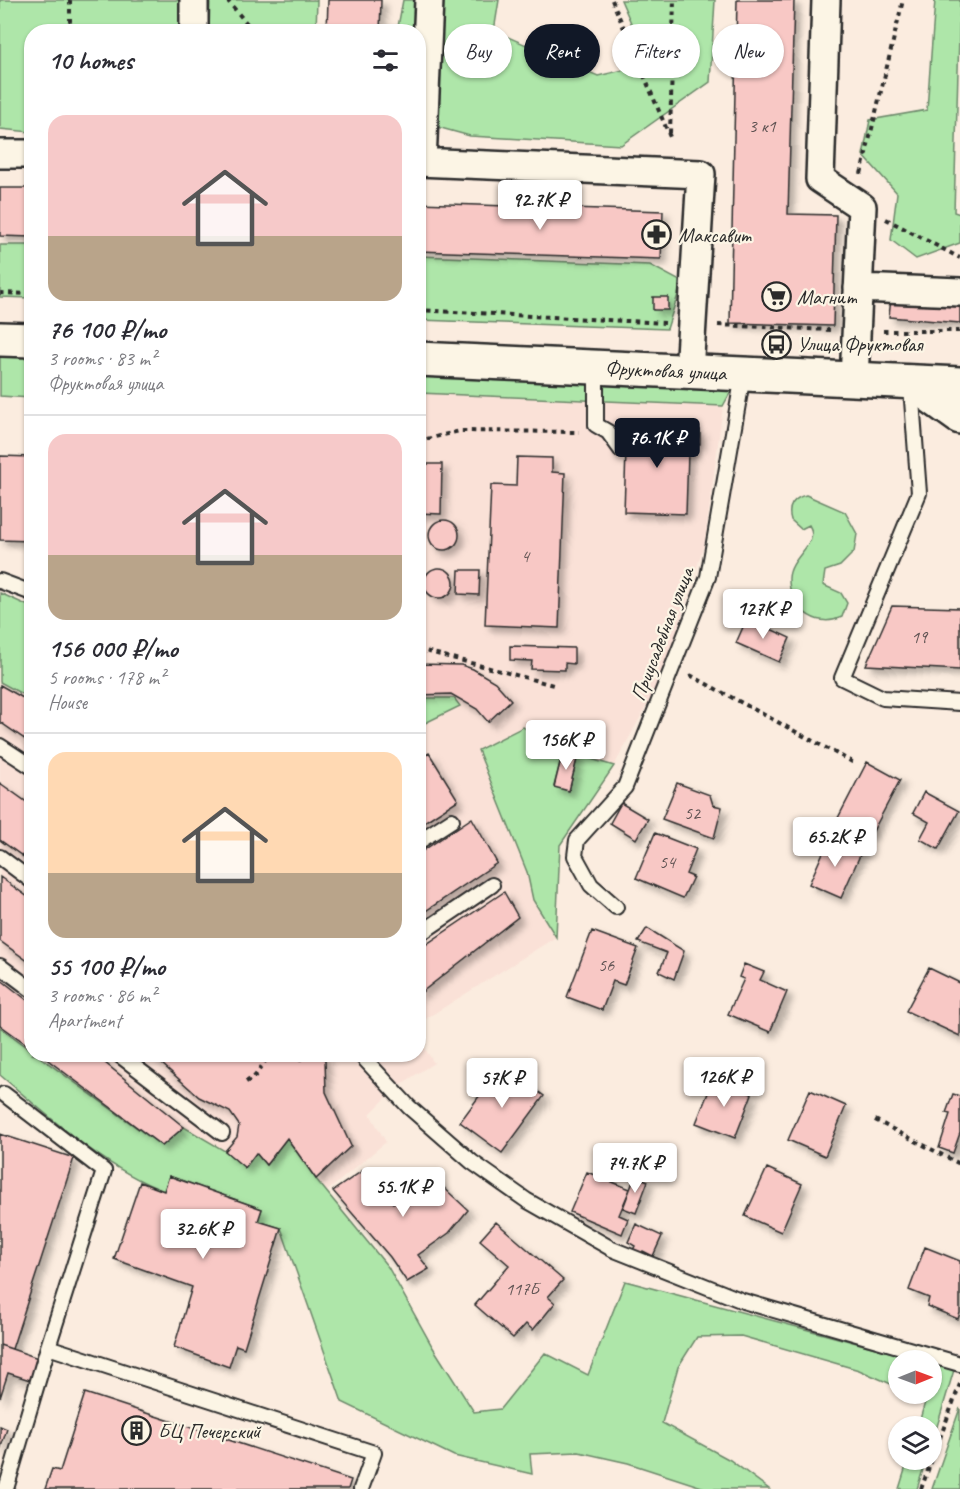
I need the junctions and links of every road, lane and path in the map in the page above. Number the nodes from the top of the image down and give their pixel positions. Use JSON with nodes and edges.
{"nodes":[{"id":1,"x":70,"y":0,"type":"edge"},
{"id":2,"x":194,"y":0,"type":"edge"},
{"id":3,"x":227,"y":0,"type":"edge"},
{"id":4,"x":429,"y":0,"type":"edge"},
{"id":5,"x":612,"y":0,"type":"edge"},
{"id":6,"x":674,"y":0,"type":"edge"},
{"id":7,"x":826,"y":0,"type":"edge"},
{"id":8,"x":903,"y":0,"type":"edge"},
{"id":9,"x":70,"y":24,"type":"edge"},
{"id":10,"x":194,"y":24,"type":"edge"},
{"id":11,"x":247,"y":24,"type":"edge"},
{"id":12,"x":426,"y":54,"type":"edge"},
{"id":13,"x":0,"y":154,"type":"edge"},
{"id":14,"x":24,"y":154,"type":"edge"},
{"id":15,"x":426,"y":162,"type":"edge"},
{"id":16,"x":858,"y":204,"type":"junction"},
{"id":17,"x":960,"y":258,"type":"edge"},
{"id":18,"x":858,"y":288,"type":"junction"},
{"id":19,"x":960,"y":292,"type":"edge"},
{"id":20,"x":0,"y":293,"type":"edge"},
{"id":21,"x":24,"y":294,"type":"edge"},
{"id":22,"x":426,"y":310,"type":"edge"},
{"id":23,"x":691,"y":324,"type":"junction"},
{"id":24,"x":856,"y":331,"type":"junction"},
{"id":25,"x":960,"y":331,"type":"edge"},
{"id":26,"x":0,"y":339,"type":"edge"},
{"id":27,"x":24,"y":340,"type":"edge"},
{"id":28,"x":426,"y":359,"type":"edge"},
{"id":29,"x":596,"y":368,"type":"junction"},
{"id":30,"x":689,"y":372,"type":"junction"},
{"id":31,"x":743,"y":375,"type":"junction"},
{"id":32,"x":854,"y":380,"type":"junction"},
{"id":33,"x":911,"y":382,"type":"junction"},
{"id":34,"x":960,"y":384,"type":"edge"},
{"id":35,"x":960,"y":417,"type":"edge"},
{"id":36,"x":596,"y":425,"type":"junction"},
{"id":37,"x":426,"y":439,"type":"edge"},
{"id":38,"x":621,"y":450,"type":"dead end"},
{"id":39,"x":0,"y":581,"type":"edge"},
{"id":40,"x":24,"y":590,"type":"edge"},
{"id":41,"x":426,"y":651,"type":"edge"},
{"id":42,"x":673,"y":666,"type":"junction"},
{"id":43,"x":557,"y":686,"type":"dead end"},
{"id":44,"x":960,"y":703,"type":"edge"},
{"id":45,"x":0,"y":746,"type":"edge"},
{"id":46,"x":24,"y":762,"type":"edge"},
{"id":47,"x":854,"y":763,"type":"dead end"},
{"id":48,"x":452,"y":820,"type":"dead end"},
{"id":49,"x":426,"y":837,"type":"edge"},
{"id":50,"x":0,"y":857,"type":"edge"},
{"id":51,"x":24,"y":875,"type":"edge"},
{"id":52,"x":492,"y":885,"type":"dead end"},
{"id":53,"x":616,"y":907,"type":"dead end"},
{"id":54,"x":426,"y":930,"type":"edge"},
{"id":55,"x":0,"y":966,"type":"edge"},
{"id":56,"x":24,"y":984,"type":"edge"},
{"id":57,"x":129,"y":1062,"type":"edge"},
{"id":58,"x":265,"y":1062,"type":"edge"},
{"id":59,"x":367,"y":1062,"type":"edge"},
{"id":60,"x":246,"y":1083,"type":"dead end"},
{"id":61,"x":4,"y":1094,"type":"dead end"},
{"id":62,"x":875,"y":1119,"type":"dead end"},
{"id":63,"x":222,"y":1133,"type":"dead end"},
{"id":64,"x":960,"y":1164,"type":"edge"},
{"id":65,"x":48,"y":1347,"type":"junction"},
{"id":66,"x":957,"y":1364,"type":"edge"},
{"id":67,"x":960,"y":1384,"type":"edge"},
{"id":68,"x":6,"y":1489,"type":"edge"},
{"id":69,"x":361,"y":1489,"type":"edge"},
{"id":70,"x":921,"y":1489,"type":"edge"}],
"edges":[{"from":1,"to":9,"type":"path"},
{"from":2,"to":10,"type":"street"},
{"from":3,"to":11,"type":"path"},
{"from":4,"to":12,"type":"street"},
{"from":5,"to":6,"type":"path"},
{"from":7,"to":16,"type":"street"},
{"from":8,"to":16,"type":"path"},
{"from":13,"to":14,"type":"street"},
{"from":15,"to":23,"type":"street"},
{"from":16,"to":17,"type":"path"},
{"from":16,"to":18,"type":"street"},
{"from":18,"to":19,"type":"street"},
{"from":18,"to":24,"type":"street"},
{"from":20,"to":21,"type":"path"},
{"from":22,"to":23,"type":"path"},
{"from":23,"to":24,"type":"path"},
{"from":23,"to":30,"type":"street"},
{"from":24,"to":25,"type":"path"},
{"from":24,"to":32,"type":"street"},
{"from":26,"to":27,"type":"street"},
{"from":28,"to":29,"type":"street","name":"Фруктовая улица"},
{"from":29,"to":30,"type":"street","name":"Фруктовая улица"},
{"from":29,"to":36,"type":"lane"},
{"from":30,"to":31,"type":"street","name":"Фруктовая улица"},
{"from":31,"to":32,"type":"street","name":"Фруктовая улица"},
{"from":31,"to":42,"type":"lane","name":"Приусадебная улица"},
{"from":32,"to":33,"type":"street","name":"Фруктовая улица"},
{"from":33,"to":34,"type":"street","name":"Фруктовая улица"},
{"from":33,"to":35,"type":"street"},
{"from":33,"to":44,"type":"lane"},
{"from":36,"to":37,"type":"path"},
{"from":36,"to":38,"type":"lane"},
{"from":39,"to":40,"type":"lane"},
{"from":41,"to":43,"type":"path"},
{"from":42,"to":47,"type":"path"},
{"from":42,"to":53,"type":"lane","name":"Приусадебная улица"},
{"from":45,"to":46,"type":"lane"},
{"from":48,"to":49,"type":"lane"},
{"from":50,"to":51,"type":"lane"},
{"from":52,"to":54,"type":"lane"},
{"from":55,"to":56,"type":"lane"},
{"from":57,"to":63,"type":"lane"},
{"from":58,"to":60,"type":"path"},
{"from":59,"to":66,"type":"lane"},
{"from":61,"to":65,"type":"lane"},
{"from":62,"to":64,"type":"path"},
{"from":65,"to":68,"type":"lane"},
{"from":65,"to":69,"type":"lane"},
{"from":67,"to":70,"type":"path"}]}
